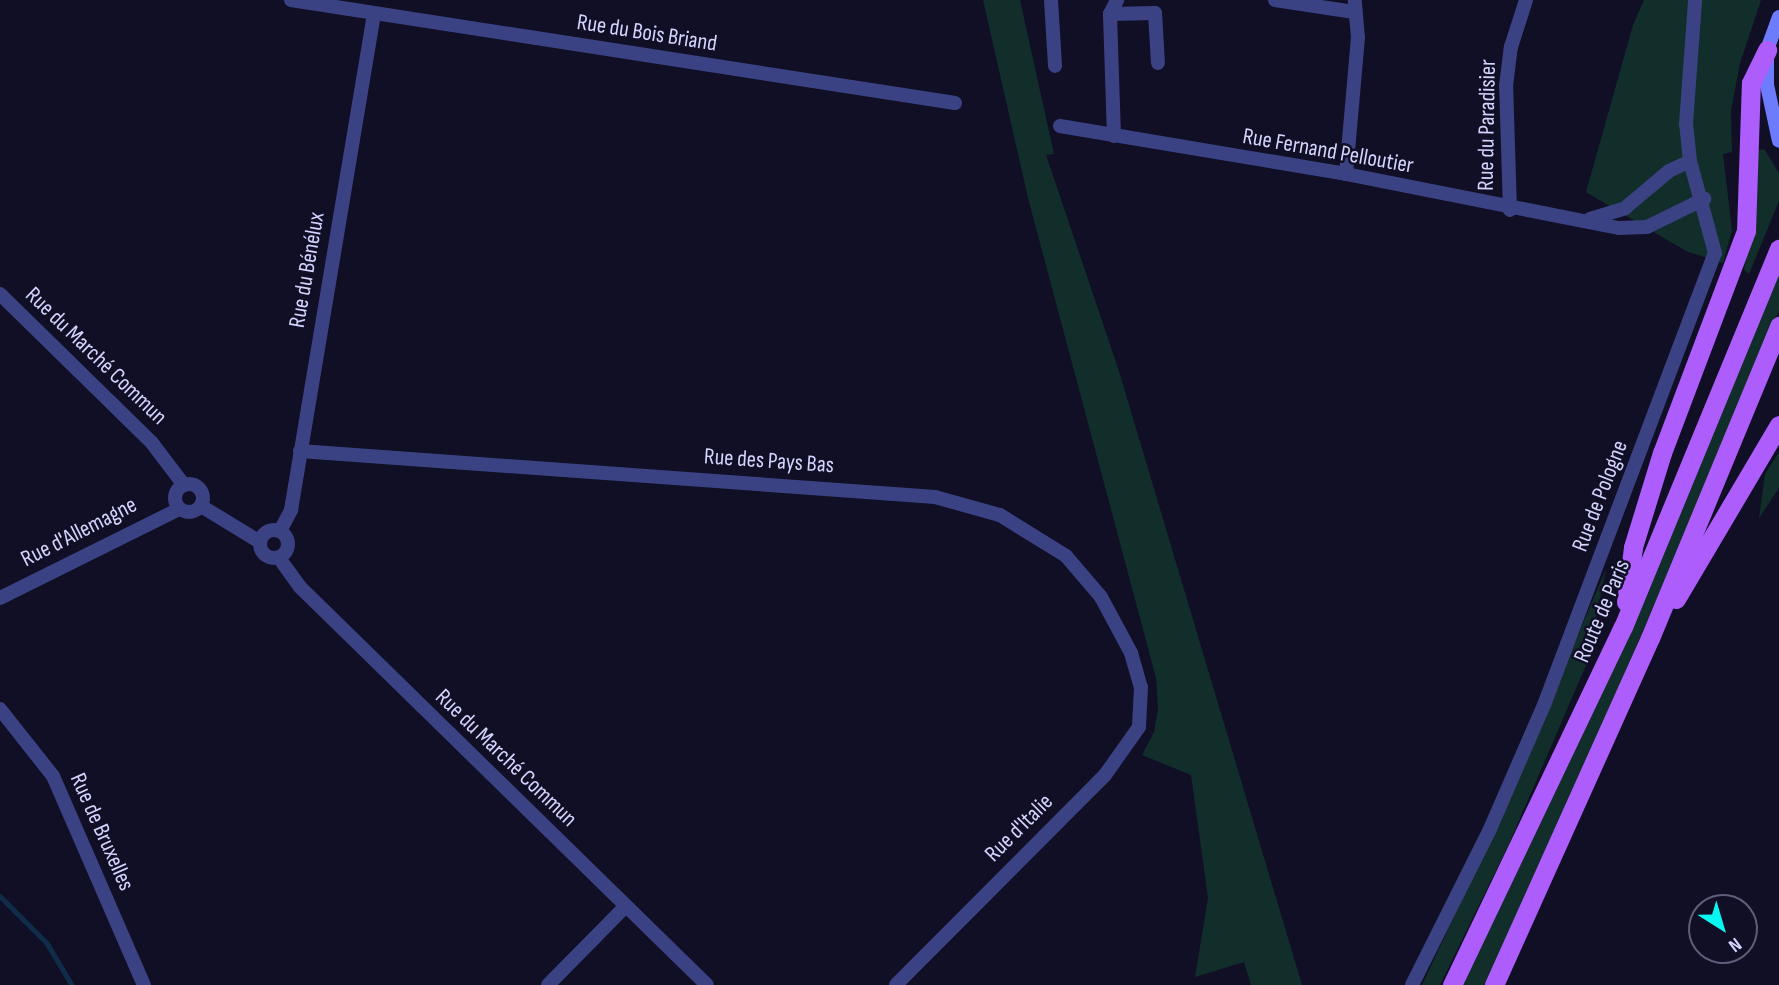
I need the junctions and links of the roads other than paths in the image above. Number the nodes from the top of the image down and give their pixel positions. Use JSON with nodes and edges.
{"nodes":[{"id":1,"x":291,"y":0,"type":"edge"},
{"id":2,"x":1051,"y":0,"type":"edge"},
{"id":3,"x":1117,"y":0,"type":"edge"},
{"id":4,"x":1275,"y":0,"type":"edge"},
{"id":5,"x":1526,"y":0,"type":"edge"},
{"id":6,"x":1695,"y":0,"type":"edge"},
{"id":7,"x":1354,"y":6,"type":"edge"},
{"id":8,"x":374,"y":14,"type":"junction"},
{"id":9,"x":1110,"y":14,"type":"junction"},
{"id":10,"x":1779,"y":17,"type":"edge"},
{"id":11,"x":1767,"y":50,"type":"junction"},
{"id":12,"x":1158,"y":63,"type":"dead end"},
{"id":13,"x":1055,"y":66,"type":"dead end"},
{"id":14,"x":955,"y":103,"type":"dead end"},
{"id":15,"x":1060,"y":126,"type":"dead end"},
{"id":16,"x":1114,"y":136,"type":"junction"},
{"id":17,"x":1779,"y":141,"type":"edge"},
{"id":18,"x":1690,"y":161,"type":"junction"},
{"id":19,"x":1346,"y":174,"type":"junction"},
{"id":20,"x":1704,"y":199,"type":"junction"},
{"id":21,"x":1510,"y":210,"type":"junction"},
{"id":22,"x":1589,"y":219,"type":"junction"},
{"id":23,"x":1779,"y":249,"type":"edge"},
{"id":24,"x":0,"y":294,"type":"edge"},
{"id":25,"x":1779,"y":326,"type":"edge"},
{"id":26,"x":1779,"y":425,"type":"edge"},
{"id":27,"x":300,"y":451,"type":"junction"},
{"id":28,"x":184,"y":485,"type":"junction"},
{"id":29,"x":201,"y":506,"type":"junction"},
{"id":30,"x":179,"y":509,"type":"junction"},
{"id":31,"x":280,"y":531,"type":"junction"},
{"id":32,"x":260,"y":542,"type":"junction"},
{"id":33,"x":279,"y":558,"type":"junction"},
{"id":34,"x":0,"y":598,"type":"edge"},
{"id":35,"x":1623,"y":627,"type":"junction"},
{"id":36,"x":1650,"y":638,"type":"junction"},
{"id":37,"x":1141,"y":687,"type":"joint"},
{"id":38,"x":0,"y":709,"type":"edge"},
{"id":39,"x":625,"y":907,"type":"junction"},
{"id":40,"x":144,"y":985,"type":"edge"},
{"id":41,"x":548,"y":985,"type":"edge"},
{"id":42,"x":707,"y":985,"type":"edge"},
{"id":43,"x":895,"y":985,"type":"edge"},
{"id":44,"x":1412,"y":985,"type":"edge"},
{"id":45,"x":1452,"y":985,"type":"edge"},
{"id":46,"x":1494,"y":985,"type":"edge"}],
"edges":[{"from":1,"to":8,"type":"street","name":"Rue du Bois Briand"},
{"from":2,"to":13,"type":"street"},
{"from":3,"to":9,"type":"street"},
{"from":4,"to":7,"type":"street"},
{"from":5,"to":21,"type":"street","name":"Rue du Paradisier"},
{"from":6,"to":18,"type":"street","name":"Rue de Pologne"},
{"from":7,"to":19,"type":"street"},
{"from":8,"to":14,"type":"street","name":"Rue du Bois Briand"},
{"from":8,"to":27,"type":"street","name":"Rue du Bénélux"},
{"from":9,"to":12,"type":"street"},
{"from":9,"to":16,"type":"street"},
{"from":10,"to":11,"type":"main road"},
{"from":11,"to":17,"type":"main road"},
{"from":11,"to":35,"type":"main road"},
{"from":15,"to":16,"type":"street","name":"Rue Fernand Pelloutier"},
{"from":16,"to":19,"type":"street","name":"Rue Fernand Pelloutier"},
{"from":18,"to":20,"type":"street","name":"Rue de Pologne"},
{"from":18,"to":22,"type":"street","name":"Rue Fernand Pelloutier"},
{"from":19,"to":21,"type":"street","name":"Rue Fernand Pelloutier"},
{"from":20,"to":22,"type":"street","name":"Rue Fernand Pelloutier"},
{"from":20,"to":44,"type":"street","name":"Rue de Pologne"},
{"from":21,"to":22,"type":"street","name":"Rue Fernand Pelloutier"},
{"from":23,"to":35,"type":"main road","name":"Route de Paris"},
{"from":24,"to":28,"type":"street","name":"Rue du Marché Commun"},
{"from":25,"to":36,"type":"main road"},
{"from":26,"to":36,"type":"main road"},
{"from":27,"to":31,"type":"street","name":"Rue du Bénélux"},
{"from":27,"to":37,"type":"street","name":"Rue des Pays Bas"},
{"from":28,"to":29,"type":"street"},
{"from":28,"to":30,"type":"street"},
{"from":29,"to":30,"type":"street"},
{"from":29,"to":32,"type":"street"},
{"from":30,"to":34,"type":"street","name":"Rue d'Allemagne"},
{"from":31,"to":32,"type":"street"},
{"from":31,"to":33,"type":"street"},
{"from":32,"to":33,"type":"street"},
{"from":33,"to":39,"type":"street","name":"Rue du Marché Commun"},
{"from":35,"to":45,"type":"main road","name":"Route de Paris"},
{"from":36,"to":46,"type":"main road"},
{"from":37,"to":43,"type":"street","name":"Rue d'Italie"},
{"from":38,"to":40,"type":"street","name":"Rue de Bruxelles"},
{"from":39,"to":41,"type":"street"},
{"from":39,"to":42,"type":"street","name":"Rue du Marché Commun"}]}
